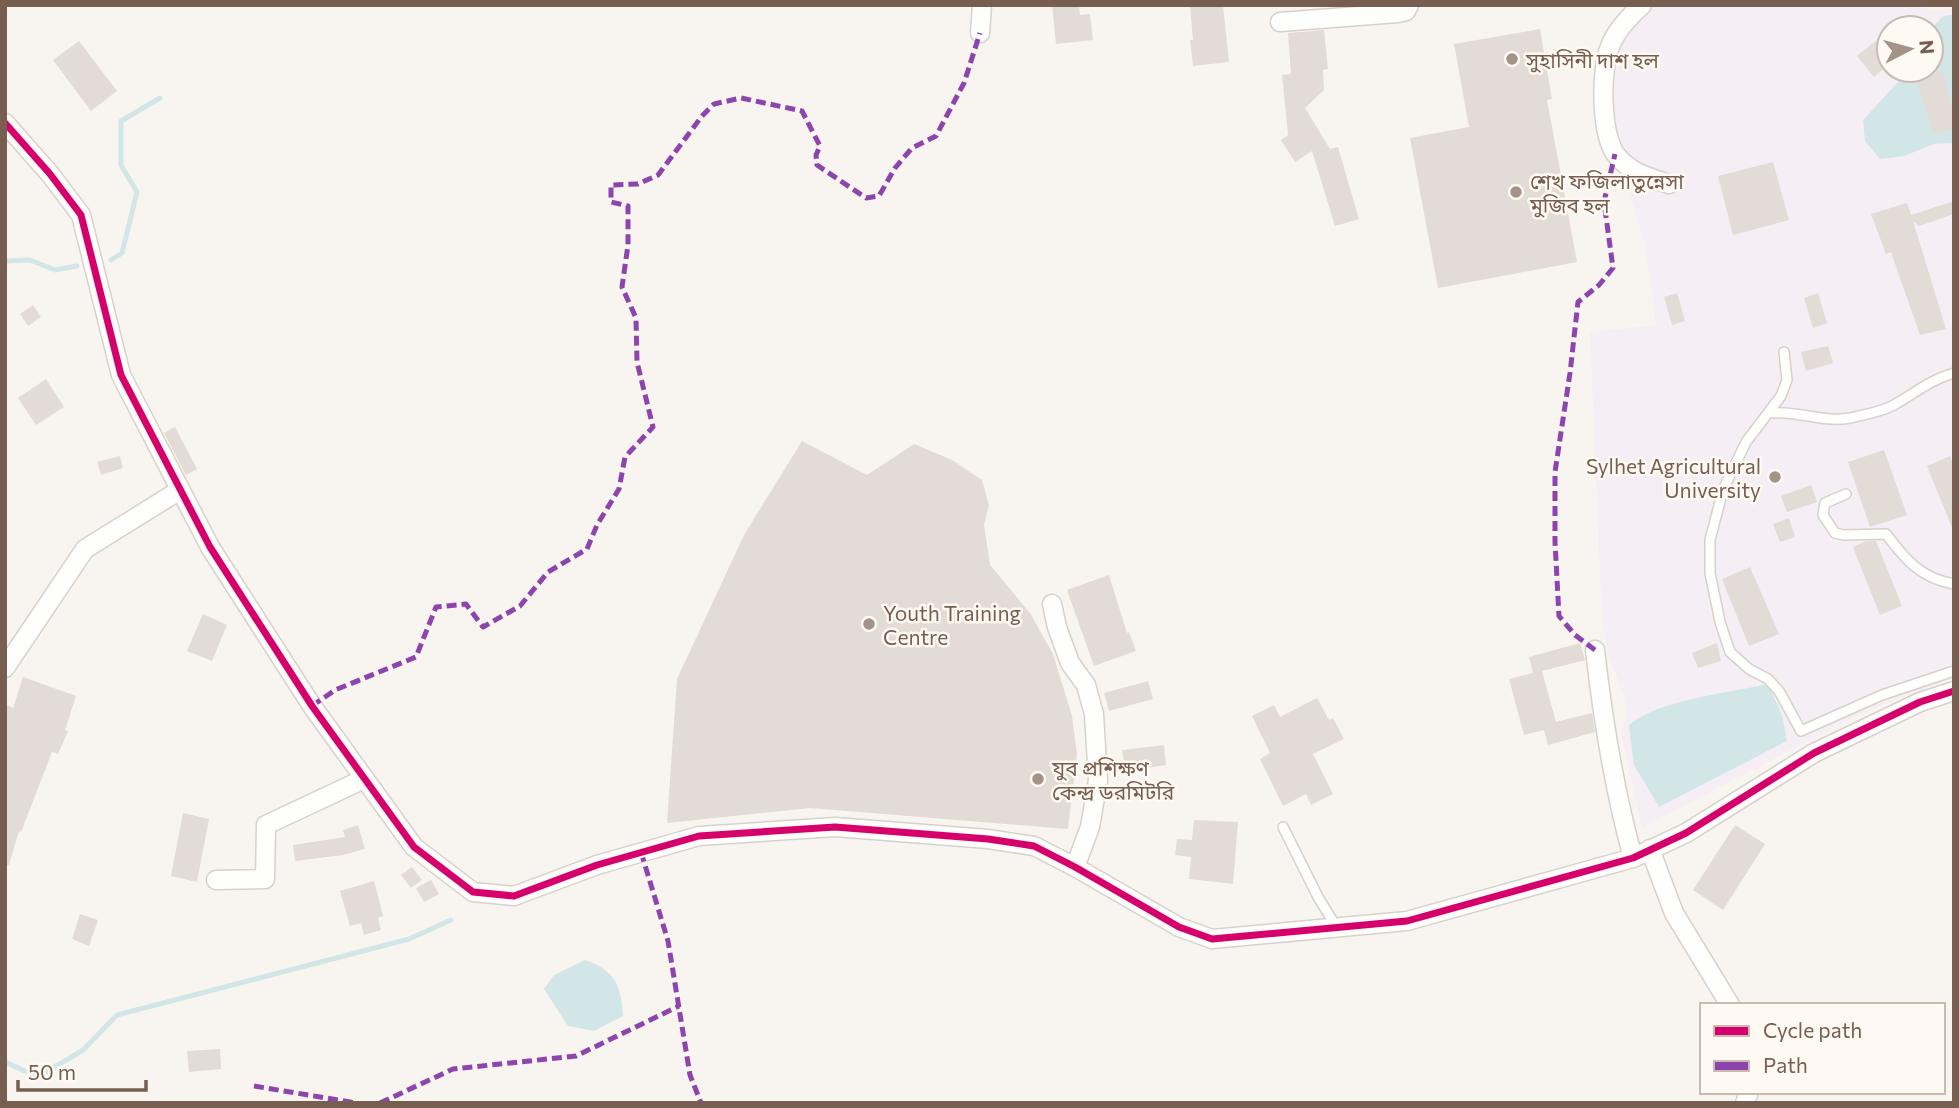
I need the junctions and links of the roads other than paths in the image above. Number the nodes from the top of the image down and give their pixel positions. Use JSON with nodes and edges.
{"nodes":[{"id":1,"x":982,"y":5,"type":"edge"},
{"id":2,"x":1409,"y":5,"type":"edge"},
{"id":3,"x":1642,"y":5,"type":"edge"},
{"id":4,"x":1280,"y":22,"type":"dead end"},
{"id":5,"x":980,"y":33,"type":"dead end"},
{"id":6,"x":5,"y":123,"type":"edge"},
{"id":7,"x":1669,"y":184,"type":"dead end"},
{"id":8,"x":1784,"y":352,"type":"dead end"},
{"id":9,"x":1954,"y":373,"type":"edge"},
{"id":10,"x":1770,"y":413,"type":"junction"},
{"id":11,"x":180,"y":490,"type":"junction"},
{"id":12,"x":1846,"y":494,"type":"dead end"},
{"id":13,"x":1954,"y":584,"type":"edge"},
{"id":14,"x":1052,"y":604,"type":"dead end"},
{"id":15,"x":1595,"y":650,"type":"dead end"},
{"id":16,"x":5,"y":668,"type":"edge"},
{"id":17,"x":1954,"y":671,"type":"edge"},
{"id":18,"x":1954,"y":691,"type":"edge"},
{"id":19,"x":365,"y":779,"type":"junction"},
{"id":20,"x":1283,"y":827,"type":"dead end"},
{"id":21,"x":1650,"y":849,"type":"junction"},
{"id":22,"x":1633,"y":858,"type":"junction"},
{"id":23,"x":1075,"y":867,"type":"junction"},
{"id":24,"x":216,"y":880,"type":"dead end"},
{"id":25,"x":1337,"y":928,"type":"junction"},
{"id":26,"x":1729,"y":1003,"type":"edge"}],
"edges":[{"from":1,"to":5,"type":"street"},
{"from":2,"to":4,"type":"street"},
{"from":3,"to":7,"type":"street"},
{"from":6,"to":11,"type":"street"},
{"from":8,"to":10,"type":"lane"},
{"from":9,"to":10,"type":"lane"},
{"from":10,"to":17,"type":"lane"},
{"from":11,"to":16,"type":"street"},
{"from":11,"to":19,"type":"street"},
{"from":12,"to":13,"type":"lane"},
{"from":14,"to":23,"type":"street"},
{"from":15,"to":22,"type":"street"},
{"from":18,"to":21,"type":"street"},
{"from":19,"to":23,"type":"street"},
{"from":19,"to":24,"type":"street"},
{"from":20,"to":25,"type":"lane"},
{"from":21,"to":22,"type":"street"},
{"from":21,"to":26,"type":"street"},
{"from":22,"to":25,"type":"street"},
{"from":23,"to":25,"type":"street"}]}
